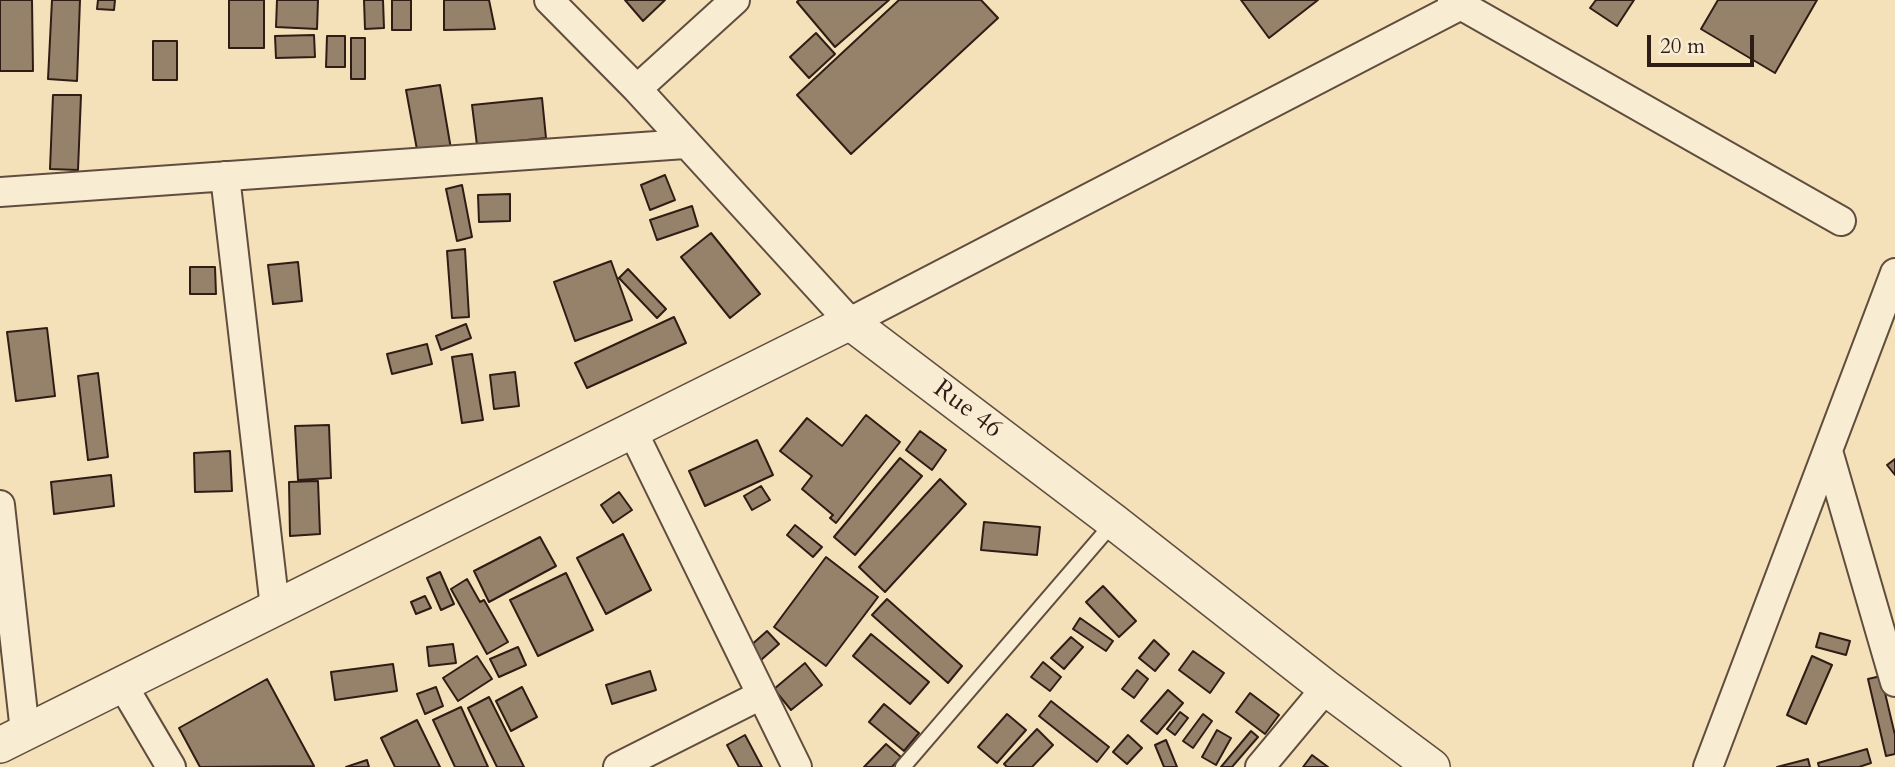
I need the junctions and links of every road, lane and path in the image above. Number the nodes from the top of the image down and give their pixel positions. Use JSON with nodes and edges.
{"nodes":[{"id":1,"x":549,"y":0,"type":"edge"},
{"id":2,"x":734,"y":0,"type":"edge"},
{"id":3,"x":1456,"y":3,"type":"edge"},
{"id":4,"x":637,"y":89,"type":"junction"},
{"id":5,"x":685,"y":144,"type":"junction"},
{"id":6,"x":225,"y":176,"type":"junction"},
{"id":7,"x":0,"y":192,"type":"edge"},
{"id":8,"x":1841,"y":221,"type":"dead end"},
{"id":9,"x":1895,"y":273,"type":"edge"},
{"id":10,"x":850,"y":322,"type":"junction"},
{"id":11,"x":632,"y":430,"type":"junction"},
{"id":12,"x":1828,"y":451,"type":"junction"},
{"id":13,"x":0,"y":505,"type":"edge"},
{"id":14,"x":1114,"y":522,"type":"junction"},
{"id":15,"x":275,"y":608,"type":"junction"},
{"id":16,"x":1895,"y":682,"type":"edge"},
{"id":17,"x":122,"y":684,"type":"junction"},
{"id":18,"x":1326,"y":688,"type":"junction"},
{"id":19,"x":761,"y":695,"type":"junction"},
{"id":20,"x":12,"y":738,"type":"edge"},
{"id":21,"x":171,"y":767,"type":"edge"},
{"id":22,"x":618,"y":767,"type":"edge"},
{"id":23,"x":797,"y":767,"type":"edge"},
{"id":24,"x":903,"y":767,"type":"edge"},
{"id":25,"x":1260,"y":767,"type":"edge"},
{"id":26,"x":1432,"y":767,"type":"edge"},
{"id":27,"x":1708,"y":767,"type":"edge"}],
"edges":[{"from":1,"to":4,"type":"street","name":"Rue 46"},
{"from":2,"to":4,"type":"street"},
{"from":3,"to":8,"type":"street"},
{"from":3,"to":10,"type":"street"},
{"from":4,"to":5,"type":"street","name":"Rue 46"},
{"from":5,"to":6,"type":"street"},
{"from":5,"to":10,"type":"street","name":"Rue 46"},
{"from":6,"to":7,"type":"street"},
{"from":6,"to":15,"type":"street"},
{"from":9,"to":12,"type":"street"},
{"from":10,"to":11,"type":"street"},
{"from":10,"to":14,"type":"street","name":"Rue 46"},
{"from":11,"to":15,"type":"street"},
{"from":11,"to":19,"type":"street"},
{"from":12,"to":16,"type":"street"},
{"from":12,"to":27,"type":"street"},
{"from":13,"to":20,"type":"street"},
{"from":14,"to":18,"type":"street","name":"Rue 46"},
{"from":14,"to":24,"type":"lane"},
{"from":15,"to":17,"type":"street"},
{"from":17,"to":20,"type":"street"},
{"from":17,"to":21,"type":"street"},
{"from":18,"to":25,"type":"street"},
{"from":18,"to":26,"type":"street","name":"Rue 46"},
{"from":19,"to":22,"type":"street"},
{"from":19,"to":23,"type":"street"}]}
